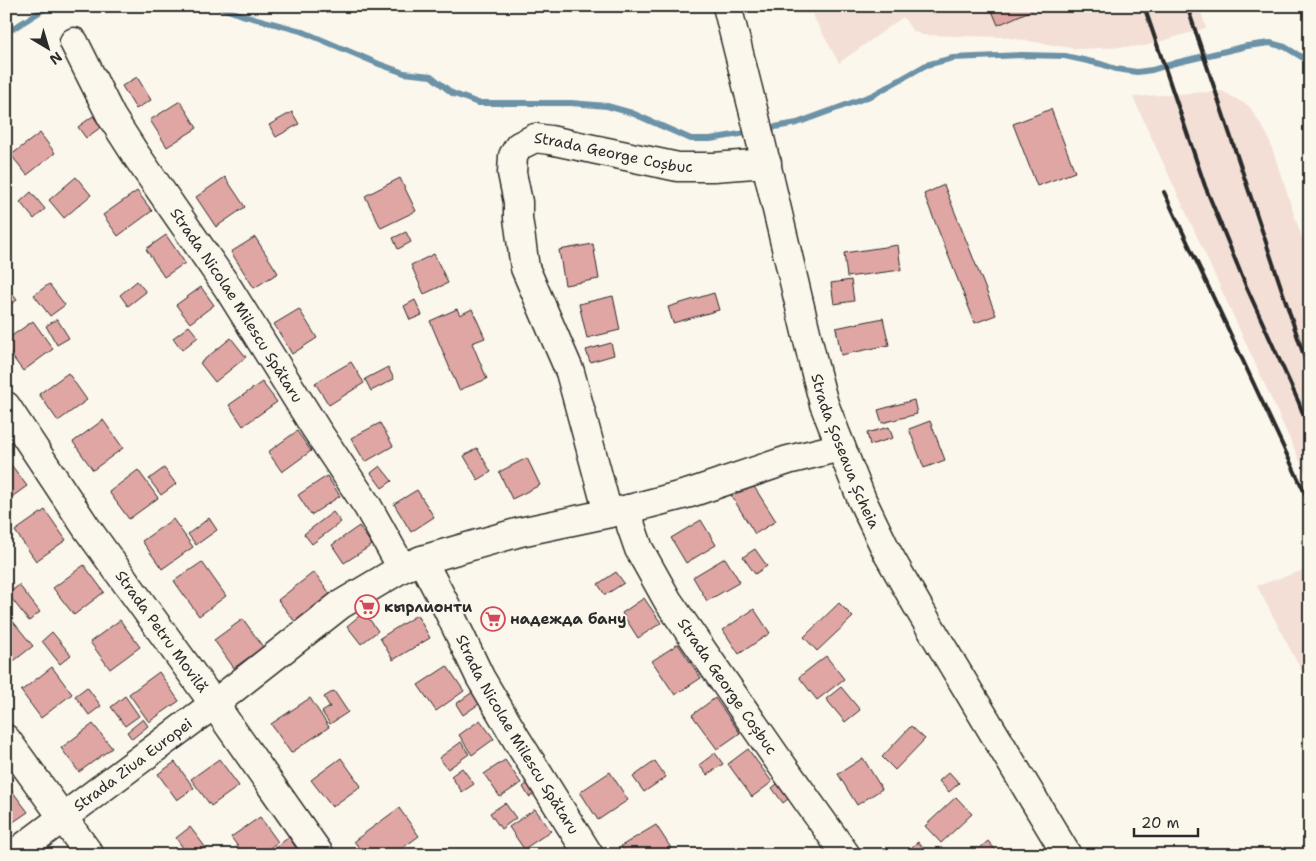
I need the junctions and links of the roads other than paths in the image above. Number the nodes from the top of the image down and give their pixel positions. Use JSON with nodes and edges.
{"nodes":[{"id":1,"x":727,"y":6,"type":"edge"},
{"id":2,"x":74,"y":42,"type":"dead end"},
{"id":3,"x":765,"y":155,"type":"junction"},
{"id":4,"x":6,"y":406,"type":"edge"},
{"id":5,"x":841,"y":447,"type":"junction"},
{"id":6,"x":618,"y":511,"type":"junction"},
{"id":7,"x":412,"y":564,"type":"junction"},
{"id":8,"x":214,"y":704,"type":"junction"},
{"id":9,"x":6,"y":739,"type":"edge"},
{"id":10,"x":63,"y":818,"type":"junction"},
{"id":11,"x":14,"y":855,"type":"edge"},
{"id":12,"x":90,"y":855,"type":"edge"},
{"id":13,"x":320,"y":855,"type":"edge"},
{"id":14,"x":588,"y":855,"type":"edge"},
{"id":15,"x":846,"y":855,"type":"edge"},
{"id":16,"x":1067,"y":855,"type":"edge"}],
"edges":[{"from":1,"to":3,"type":"street","name":"Strada Șoseaua Șcheia"},
{"from":2,"to":7,"type":"street","name":"Strada Nicolae Milescu Spătaru"},
{"from":3,"to":5,"type":"street","name":"Strada Șoseaua Șcheia"},
{"from":3,"to":6,"type":"street","name":"Strada George Coșbuc"},
{"from":4,"to":8,"type":"street","name":"Strada Petru Movilă"},
{"from":5,"to":6,"type":"street","name":"Strada Ziua Europei"},
{"from":5,"to":16,"type":"street","name":"Strada Șoseaua Șcheia"},
{"from":6,"to":7,"type":"street","name":"Strada Ziua Europei"},
{"from":6,"to":15,"type":"street","name":"Strada George Coșbuc"},
{"from":7,"to":8,"type":"street","name":"Strada Ziua Europei"},
{"from":7,"to":14,"type":"street","name":"Strada Nicolae Milescu Spătaru"},
{"from":8,"to":10,"type":"street","name":"Strada Ziua Europei"},
{"from":8,"to":13,"type":"street","name":"Strada Petru Movilă"},
{"from":9,"to":10,"type":"street"},
{"from":10,"to":11,"type":"street","name":"Strada Ziua Europei"},
{"from":10,"to":12,"type":"street"}]}
